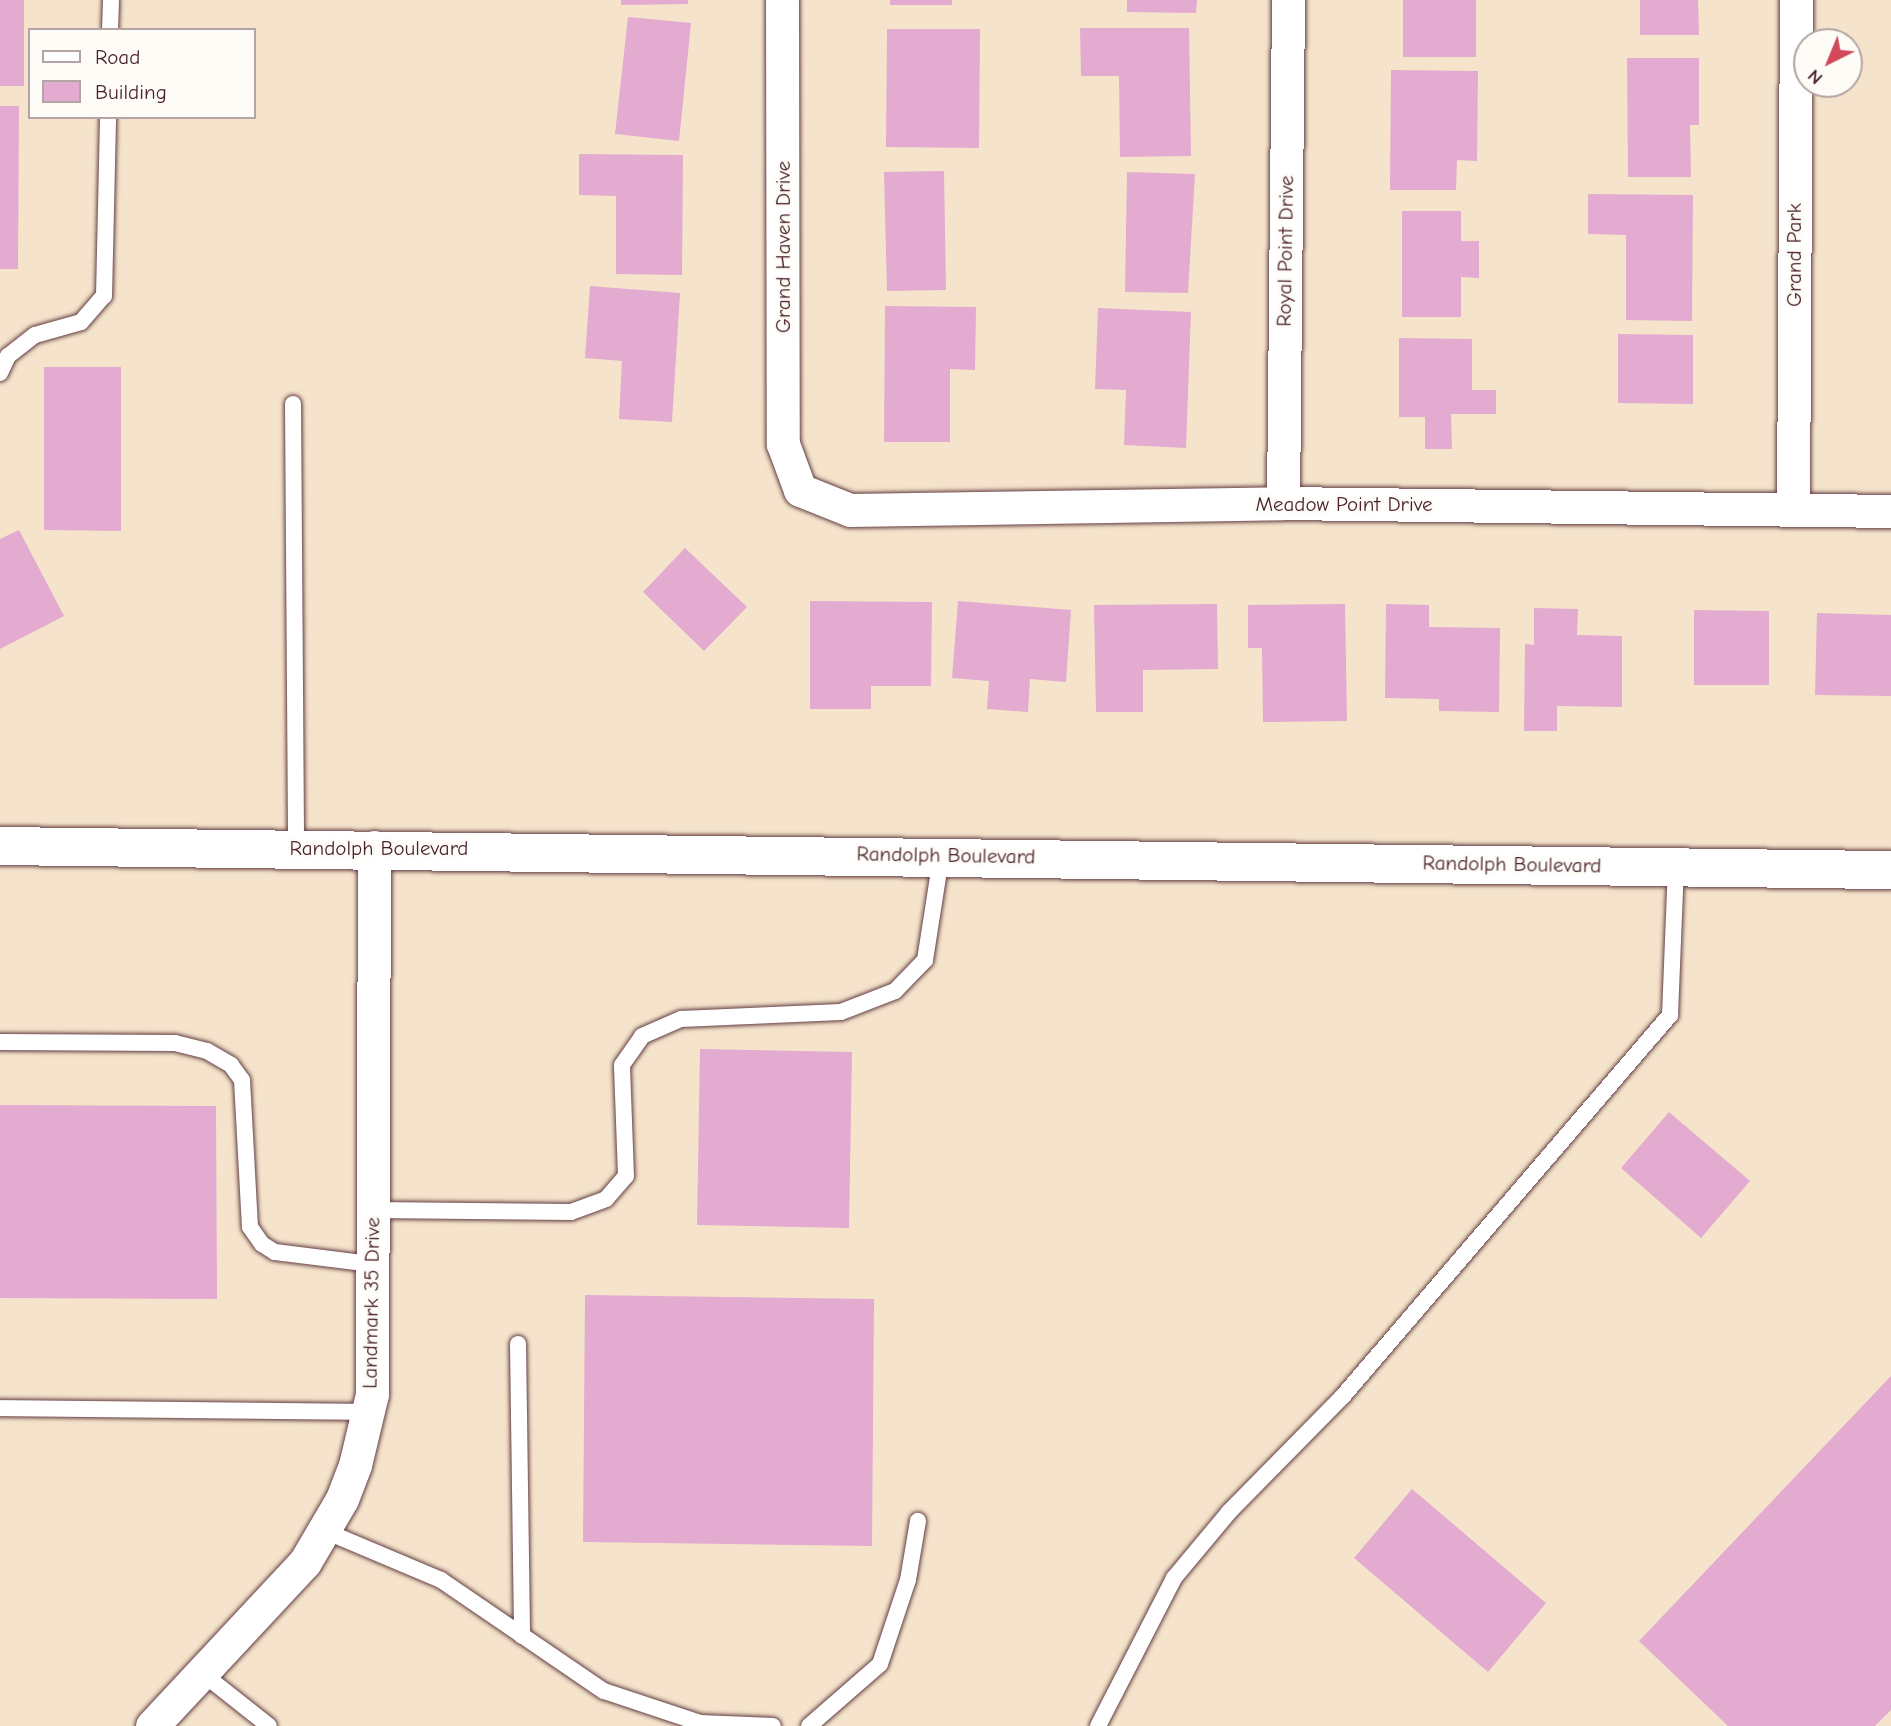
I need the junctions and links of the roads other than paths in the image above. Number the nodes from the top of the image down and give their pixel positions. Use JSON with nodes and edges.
{"nodes":[{"id":1,"x":111,"y":0,"type":"edge"},
{"id":2,"x":782,"y":0,"type":"edge"},
{"id":3,"x":1288,"y":0,"type":"edge"},
{"id":4,"x":1796,"y":0,"type":"edge"},
{"id":5,"x":110,"y":28,"type":"edge"},
{"id":6,"x":108,"y":119,"type":"edge"},
{"id":7,"x":0,"y":373,"type":"edge"},
{"id":8,"x":293,"y":404,"type":"dead end"},
{"id":9,"x":800,"y":490,"type":"joint"},
{"id":10,"x":1283,"y":503,"type":"junction"},
{"id":11,"x":1793,"y":509,"type":"junction"},
{"id":12,"x":1891,"y":511,"type":"edge"},
{"id":13,"x":0,"y":846,"type":"edge"},
{"id":14,"x":296,"y":847,"type":"junction"},
{"id":15,"x":374,"y":847,"type":"junction"},
{"id":16,"x":942,"y":855,"type":"junction"},
{"id":17,"x":1676,"y":866,"type":"junction"},
{"id":18,"x":1891,"y":870,"type":"edge"},
{"id":19,"x":0,"y":1042,"type":"edge"},
{"id":20,"x":372,"y":1210,"type":"junction"},
{"id":21,"x":372,"y":1264,"type":"junction"},
{"id":22,"x":518,"y":1343,"type":"dead end"},
{"id":23,"x":0,"y":1408,"type":"edge"},
{"id":24,"x":367,"y":1412,"type":"junction"},
{"id":25,"x":918,"y":1521,"type":"dead end"},
{"id":26,"x":325,"y":1531,"type":"junction"},
{"id":27,"x":522,"y":1636,"type":"junction"},
{"id":28,"x":202,"y":1673,"type":"junction"},
{"id":29,"x":152,"y":1726,"type":"edge"},
{"id":30,"x":269,"y":1726,"type":"edge"},
{"id":31,"x":773,"y":1726,"type":"edge"},
{"id":32,"x":809,"y":1726,"type":"edge"},
{"id":33,"x":1098,"y":1726,"type":"edge"}],
"edges":[{"from":1,"to":5,"type":"lane"},
{"from":2,"to":9,"type":"street","name":"Grand Haven Drive"},
{"from":3,"to":10,"type":"street","name":"Royal Point Drive"},
{"from":4,"to":11,"type":"street","name":"Grand Park"},
{"from":6,"to":7,"type":"lane"},
{"from":8,"to":14,"type":"lane"},
{"from":9,"to":10,"type":"street","name":"Meadow Point Drive"},
{"from":10,"to":11,"type":"street","name":"Meadow Point Drive"},
{"from":11,"to":12,"type":"street","name":"Meadow Point Drive"},
{"from":13,"to":14,"type":"main road","name":"Randolph Boulevard"},
{"from":14,"to":15,"type":"main road","name":"Randolph Boulevard"},
{"from":15,"to":16,"type":"main road","name":"Randolph Boulevard"},
{"from":15,"to":20,"type":"street","name":"Landmark 35 Drive"},
{"from":16,"to":17,"type":"main road","name":"Randolph Boulevard"},
{"from":16,"to":20,"type":"lane"},
{"from":17,"to":18,"type":"main road","name":"Randolph Boulevard"},
{"from":17,"to":33,"type":"lane"},
{"from":19,"to":21,"type":"lane"},
{"from":20,"to":21,"type":"street","name":"Landmark 35 Drive"},
{"from":21,"to":24,"type":"street","name":"Landmark 35 Drive"},
{"from":22,"to":27,"type":"lane"},
{"from":23,"to":24,"type":"lane"},
{"from":24,"to":26,"type":"street","name":"Landmark 35 Drive"},
{"from":25,"to":32,"type":"lane"},
{"from":26,"to":27,"type":"lane"},
{"from":26,"to":28,"type":"street","name":"Landmark 35 Drive"},
{"from":27,"to":31,"type":"lane"},
{"from":28,"to":29,"type":"street","name":"Landmark 35 Drive"},
{"from":28,"to":30,"type":"lane"}]}
